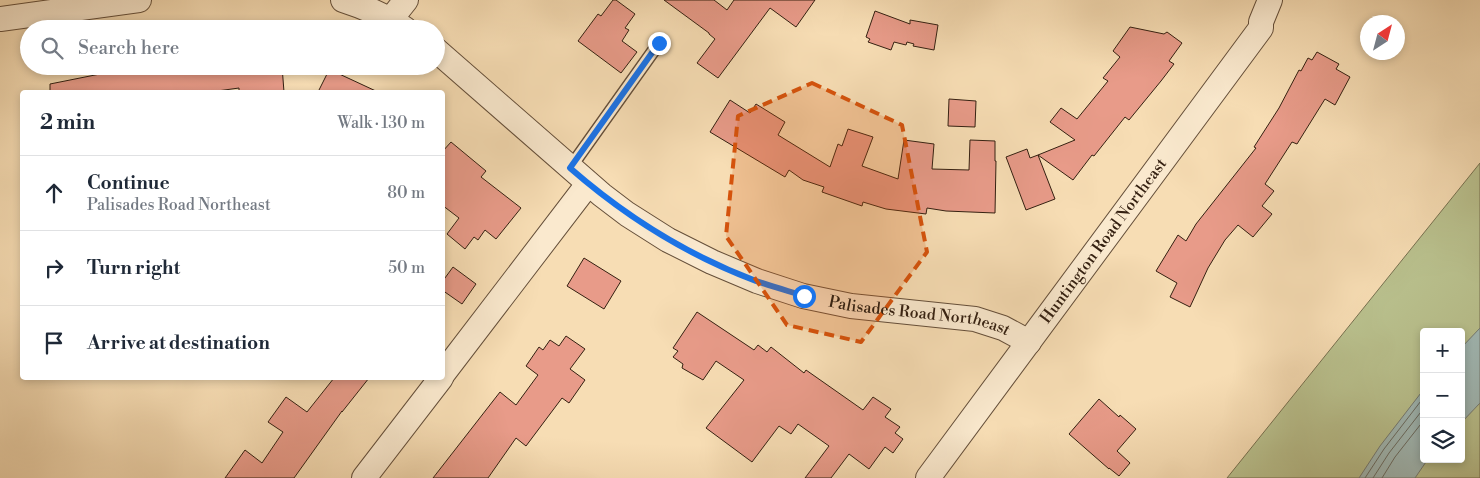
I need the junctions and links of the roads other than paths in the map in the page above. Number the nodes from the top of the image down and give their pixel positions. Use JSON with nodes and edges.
{"nodes":[{"id":1,"x":139,"y":0,"type":"edge"},
{"id":2,"x":344,"y":0,"type":"edge"},
{"id":3,"x":406,"y":0,"type":"edge"},
{"id":4,"x":1270,"y":0,"type":"edge"},
{"id":5,"x":0,"y":20,"type":"edge"},
{"id":6,"x":390,"y":20,"type":"edge"},
{"id":7,"x":399,"y":20,"type":"edge"},
{"id":8,"x":659,"y":43,"type":"dead end"},
{"id":9,"x":445,"y":58,"type":"edge"},
{"id":10,"x":570,"y":168,"type":"junction"},
{"id":11,"x":588,"y":184,"type":"junction"},
{"id":12,"x":1029,"y":342,"type":"junction"},
{"id":13,"x":445,"y":372,"type":"edge"},
{"id":14,"x":439,"y":380,"type":"edge"},
{"id":15,"x":364,"y":478,"type":"edge"},
{"id":16,"x":928,"y":478,"type":"edge"}],
"edges":[{"from":1,"to":5,"type":"street"},
{"from":2,"to":6,"type":"street"},
{"from":3,"to":7,"type":"street"},
{"from":4,"to":12,"type":"street","name":"Huntington Road Northeast"},
{"from":8,"to":10,"type":"lane"},
{"from":9,"to":10,"type":"street","name":"Palisades Road Northeast"},
{"from":10,"to":11,"type":"street","name":"Palisades Road Northeast"},
{"from":11,"to":12,"type":"street","name":"Palisades Road Northeast"},
{"from":11,"to":13,"type":"street"},
{"from":12,"to":16,"type":"street","name":"Huntington Road Northeast"},
{"from":14,"to":15,"type":"street"}]}
